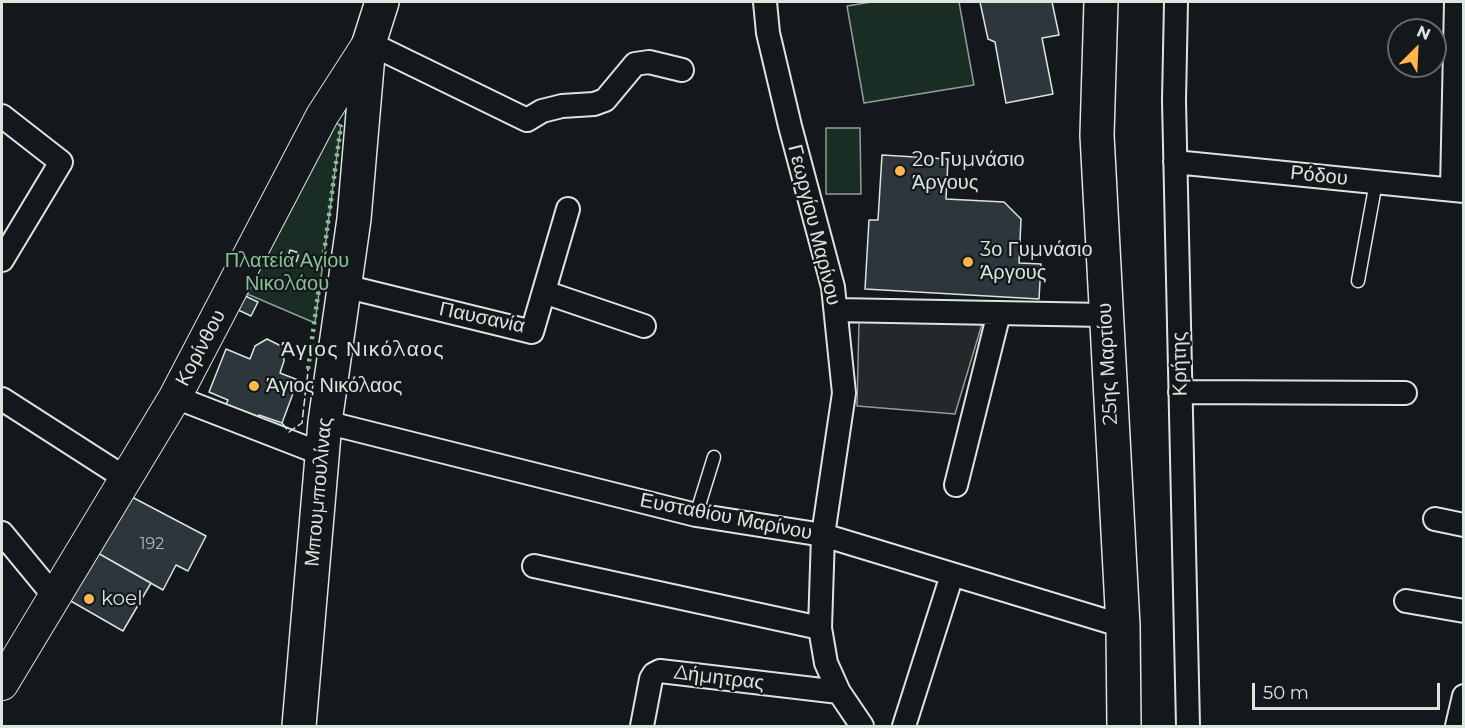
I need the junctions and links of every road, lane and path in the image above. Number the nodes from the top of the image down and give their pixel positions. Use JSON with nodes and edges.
{"nodes":[{"id":1,"x":382,"y":2,"type":"edge"},
{"id":2,"x":765,"y":2,"type":"edge"},
{"id":3,"x":1101,"y":2,"type":"edge"},
{"id":4,"x":1176,"y":2,"type":"edge"},
{"id":5,"x":1458,"y":11,"type":"edge"},
{"id":6,"x":369,"y":43,"type":"junction"},
{"id":7,"x":682,"y":70,"type":"dead end"},
{"id":8,"x":1459,"y":103,"type":"edge"},
{"id":9,"x":2,"y":116,"type":"edge"},
{"id":10,"x":1175,"y":162,"type":"junction"},
{"id":11,"x":1376,"y":182,"type":"junction"},
{"id":12,"x":1458,"y":190,"type":"edge"},
{"id":13,"x":568,"y":209,"type":"dead end"},
{"id":14,"x":2,"y":260,"type":"edge"},
{"id":15,"x":1358,"y":281,"type":"dead end"},
{"id":16,"x":344,"y":286,"type":"junction"},
{"id":17,"x":544,"y":292,"type":"junction"},
{"id":18,"x":836,"y":310,"type":"junction"},
{"id":19,"x":999,"y":313,"type":"junction"},
{"id":20,"x":1104,"y":315,"type":"junction"},
{"id":21,"x":644,"y":326,"type":"dead end"},
{"id":22,"x":1180,"y":392,"type":"junction"},
{"id":23,"x":1405,"y":393,"type":"dead end"},
{"id":24,"x":175,"y":397,"type":"junction"},
{"id":25,"x":2,"y":399,"type":"edge"},
{"id":26,"x":325,"y":422,"type":"junction"},
{"id":27,"x":321,"y":454,"type":"junction"},
{"id":28,"x":714,"y":457,"type":"dead end"},
{"id":29,"x":124,"y":478,"type":"junction"},
{"id":30,"x":956,"y":485,"type":"dead end"},
{"id":31,"x":696,"y":515,"type":"junction"},
{"id":32,"x":1435,"y":519,"type":"dead end"},
{"id":33,"x":1464,"y":525,"type":"edge"},
{"id":34,"x":2,"y":533,"type":"edge"},
{"id":35,"x":823,"y":535,"type":"junction"},
{"id":36,"x":534,"y":566,"type":"dead end"},
{"id":37,"x":952,"y":575,"type":"junction"},
{"id":38,"x":54,"y":596,"type":"junction"},
{"id":39,"x":1406,"y":602,"type":"dead end"},
{"id":40,"x":1464,"y":611,"type":"edge"},
{"id":41,"x":1123,"y":626,"type":"junction"},
{"id":42,"x":820,"y":628,"type":"junction"},
{"id":43,"x":2,"y":681,"type":"edge"},
{"id":44,"x":839,"y":692,"type":"junction"},
{"id":45,"x":1464,"y":696,"type":"edge"},
{"id":46,"x":300,"y":726,"type":"edge"},
{"id":47,"x":642,"y":726,"type":"edge"},
{"id":48,"x":862,"y":726,"type":"edge"},
{"id":49,"x":904,"y":726,"type":"edge"},
{"id":50,"x":1124,"y":726,"type":"edge"},
{"id":51,"x":1188,"y":726,"type":"edge"},
{"id":52,"x":1457,"y":726,"type":"edge"}],
"edges":[{"from":1,"to":6,"type":"main road","name":"Κορίνθου"},
{"from":2,"to":18,"type":"street","name":"Γεωργίου Μαρίνου"},
{"from":3,"to":20,"type":"main road","name":"25ης Μαρτίου"},
{"from":4,"to":10,"type":"street","name":"Κρήτης"},
{"from":5,"to":8,"type":"street"},
{"from":6,"to":7,"type":"street"},
{"from":6,"to":16,"type":"main road","name":"Μπουμπουλίνας"},
{"from":6,"to":24,"type":"main road","name":"Κορίνθου"},
{"from":8,"to":12,"type":"street"},
{"from":9,"to":14,"type":"street"},
{"from":10,"to":11,"type":"street","name":"Ρόδου"},
{"from":10,"to":22,"type":"street","name":"Κρήτης"},
{"from":11,"to":12,"type":"street","name":"Ρόδου"},
{"from":11,"to":15,"type":"lane"},
{"from":13,"to":17,"type":"street","name":"Παυσανία"},
{"from":16,"to":17,"type":"street","name":"Παυσανία"},
{"from":16,"to":26,"type":"main road","name":"Μπουμπουλίνας"},
{"from":17,"to":21,"type":"street"},
{"from":18,"to":19,"type":"street"},
{"from":18,"to":35,"type":"street","name":"Γεωργίου Μαρίνου"},
{"from":19,"to":20,"type":"street"},
{"from":19,"to":30,"type":"street"},
{"from":20,"to":41,"type":"main road","name":"25ης Μαρτίου"},
{"from":22,"to":23,"type":"street"},
{"from":22,"to":51,"type":"street","name":"Κρήτης"},
{"from":24,"to":27,"type":"street"},
{"from":24,"to":29,"type":"main road","name":"Κορίνθου"},
{"from":25,"to":29,"type":"street"},
{"from":26,"to":27,"type":"main road","name":"Μπουμπουλίνας"},
{"from":26,"to":31,"type":"street","name":"Ευσταθίου Μαρίνου"},
{"from":27,"to":46,"type":"main road","name":"Μπουμπουλίνας"},
{"from":28,"to":31,"type":"lane"},
{"from":29,"to":38,"type":"main road","name":"Κορίνθου"},
{"from":31,"to":35,"type":"street","name":"Ευσταθίου Μαρίνου"},
{"from":32,"to":33,"type":"street"},
{"from":34,"to":38,"type":"street"},
{"from":35,"to":37,"type":"street","name":"Ευσταθίου Μαρίνου"},
{"from":35,"to":42,"type":"street","name":"Γεωργίου Μαρίνου"},
{"from":36,"to":42,"type":"street"},
{"from":37,"to":41,"type":"street","name":"Ευσταθίου Μαρίνου"},
{"from":37,"to":49,"type":"street"},
{"from":38,"to":43,"type":"main road","name":"Κορίνθου"},
{"from":39,"to":40,"type":"street"},
{"from":41,"to":50,"type":"main road","name":"25ης Μαρτίου"},
{"from":42,"to":44,"type":"street","name":"Γεωργίου Μαρίνου"},
{"from":44,"to":47,"type":"street","name":"Δήμητρας"},
{"from":44,"to":48,"type":"street","name":"Γεωργίου Μαρίνου"},
{"from":45,"to":52,"type":"street"}]}
